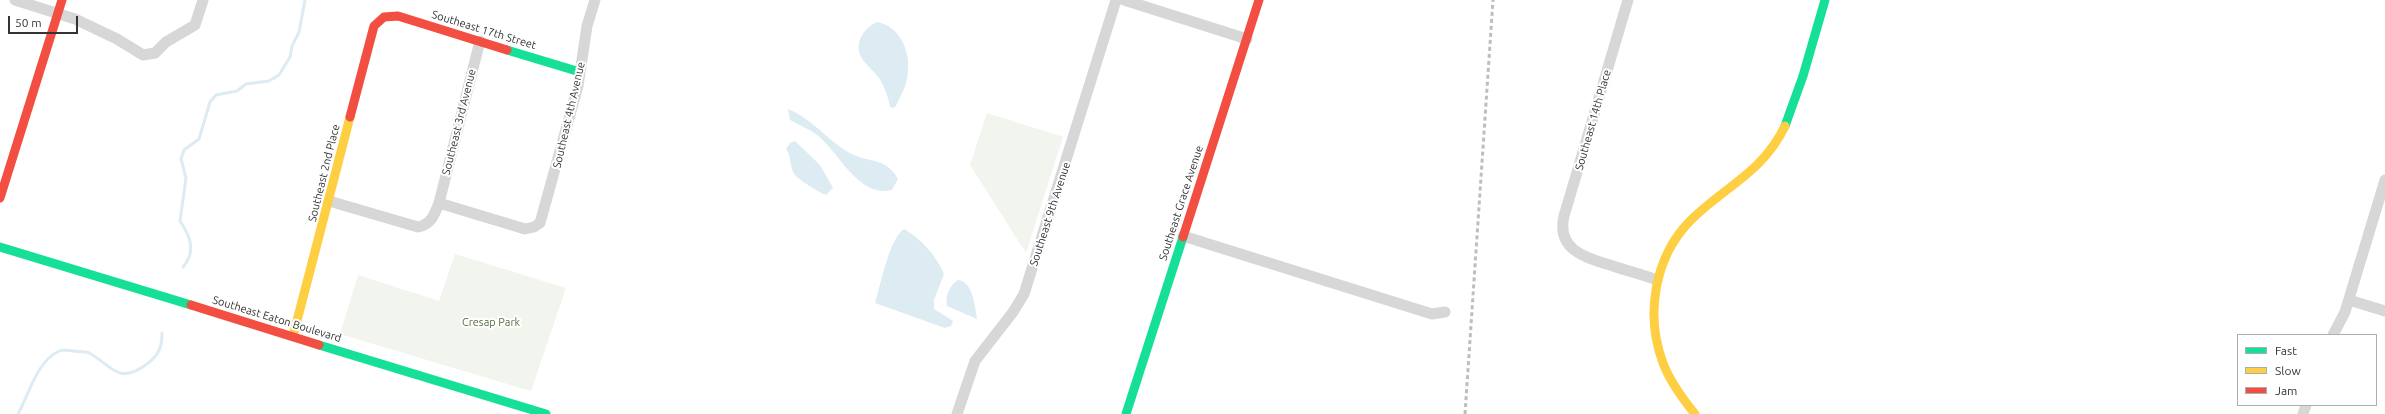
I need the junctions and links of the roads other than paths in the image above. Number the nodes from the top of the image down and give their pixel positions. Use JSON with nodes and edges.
{"nodes":[{"id":1,"x":15,"y":0,"type":"edge"},
{"id":2,"x":62,"y":0,"type":"edge"},
{"id":3,"x":203,"y":0,"type":"edge"},
{"id":4,"x":595,"y":0,"type":"edge"},
{"id":5,"x":1116,"y":0,"type":"edge"},
{"id":6,"x":1124,"y":0,"type":"edge"},
{"id":7,"x":1259,"y":0,"type":"edge"},
{"id":8,"x":1628,"y":0,"type":"edge"},
{"id":9,"x":1825,"y":0,"type":"edge"},
{"id":10,"x":58,"y":13,"type":"junction"},
{"id":11,"x":381,"y":18,"type":"joint"},
{"id":12,"x":1247,"y":39,"type":"junction"},
{"id":13,"x":480,"y":41,"type":"junction"},
{"id":14,"x":580,"y":72,"type":"junction"},
{"id":15,"x":2385,"y":180,"type":"edge"},
{"id":16,"x":0,"y":198,"type":"edge"},
{"id":17,"x":329,"y":201,"type":"junction"},
{"id":18,"x":439,"y":203,"type":"junction"},
{"id":19,"x":1183,"y":236,"type":"junction"},
{"id":20,"x":0,"y":247,"type":"edge"},
{"id":21,"x":1657,"y":280,"type":"junction"},
{"id":22,"x":2349,"y":300,"type":"junction"},
{"id":23,"x":2385,"y":311,"type":"edge"},
{"id":24,"x":1445,"y":312,"type":"dead end"},
{"id":25,"x":2333,"y":334,"type":"edge"},
{"id":26,"x":293,"y":336,"type":"junction"},
{"id":27,"x":530,"y":412,"type":"edge"},
{"id":28,"x":546,"y":414,"type":"edge"},
{"id":29,"x":957,"y":414,"type":"edge"},
{"id":30,"x":1126,"y":414,"type":"edge"},
{"id":31,"x":1695,"y":414,"type":"edge"}],
"edges":[{"from":1,"to":10,"type":"street"},
{"from":2,"to":10,"type":"street"},
{"from":3,"to":10,"type":"street"},
{"from":4,"to":14,"type":"street","name":"Southeast 4th Avenue"},
{"from":5,"to":29,"type":"street","name":"Southeast 9th Avenue"},
{"from":6,"to":12,"type":"street"},
{"from":7,"to":12,"type":"street","name":"Southeast Grace Avenue"},
{"from":8,"to":21,"type":"street","name":"Southeast 14th Place"},
{"from":9,"to":21,"type":"street"},
{"from":10,"to":16,"type":"street"},
{"from":11,"to":13,"type":"street","name":"Southeast 17th Street"},
{"from":11,"to":17,"type":"street","name":"Southeast 2nd Place"},
{"from":12,"to":19,"type":"street","name":"Southeast Grace Avenue"},
{"from":13,"to":14,"type":"street","name":"Southeast 17th Street"},
{"from":13,"to":18,"type":"street","name":"Southeast 3rd Avenue"},
{"from":14,"to":18,"type":"street","name":"Southeast 4th Avenue"},
{"from":15,"to":22,"type":"street"},
{"from":17,"to":18,"type":"street","name":"Southeast 3rd Avenue"},
{"from":17,"to":26,"type":"street","name":"Southeast 2nd Place"},
{"from":19,"to":24,"type":"street"},
{"from":19,"to":30,"type":"street","name":"Southeast Grace Avenue"},
{"from":20,"to":26,"type":"street","name":"Southeast Eaton Boulevard"},
{"from":21,"to":31,"type":"street"},
{"from":22,"to":23,"type":"street"},
{"from":22,"to":25,"type":"street"},
{"from":26,"to":27,"type":"street","name":"Southeast Eaton Boulevard"},
{"from":27,"to":28,"type":"street","name":"Southeast Eaton Boulevard"}]}
